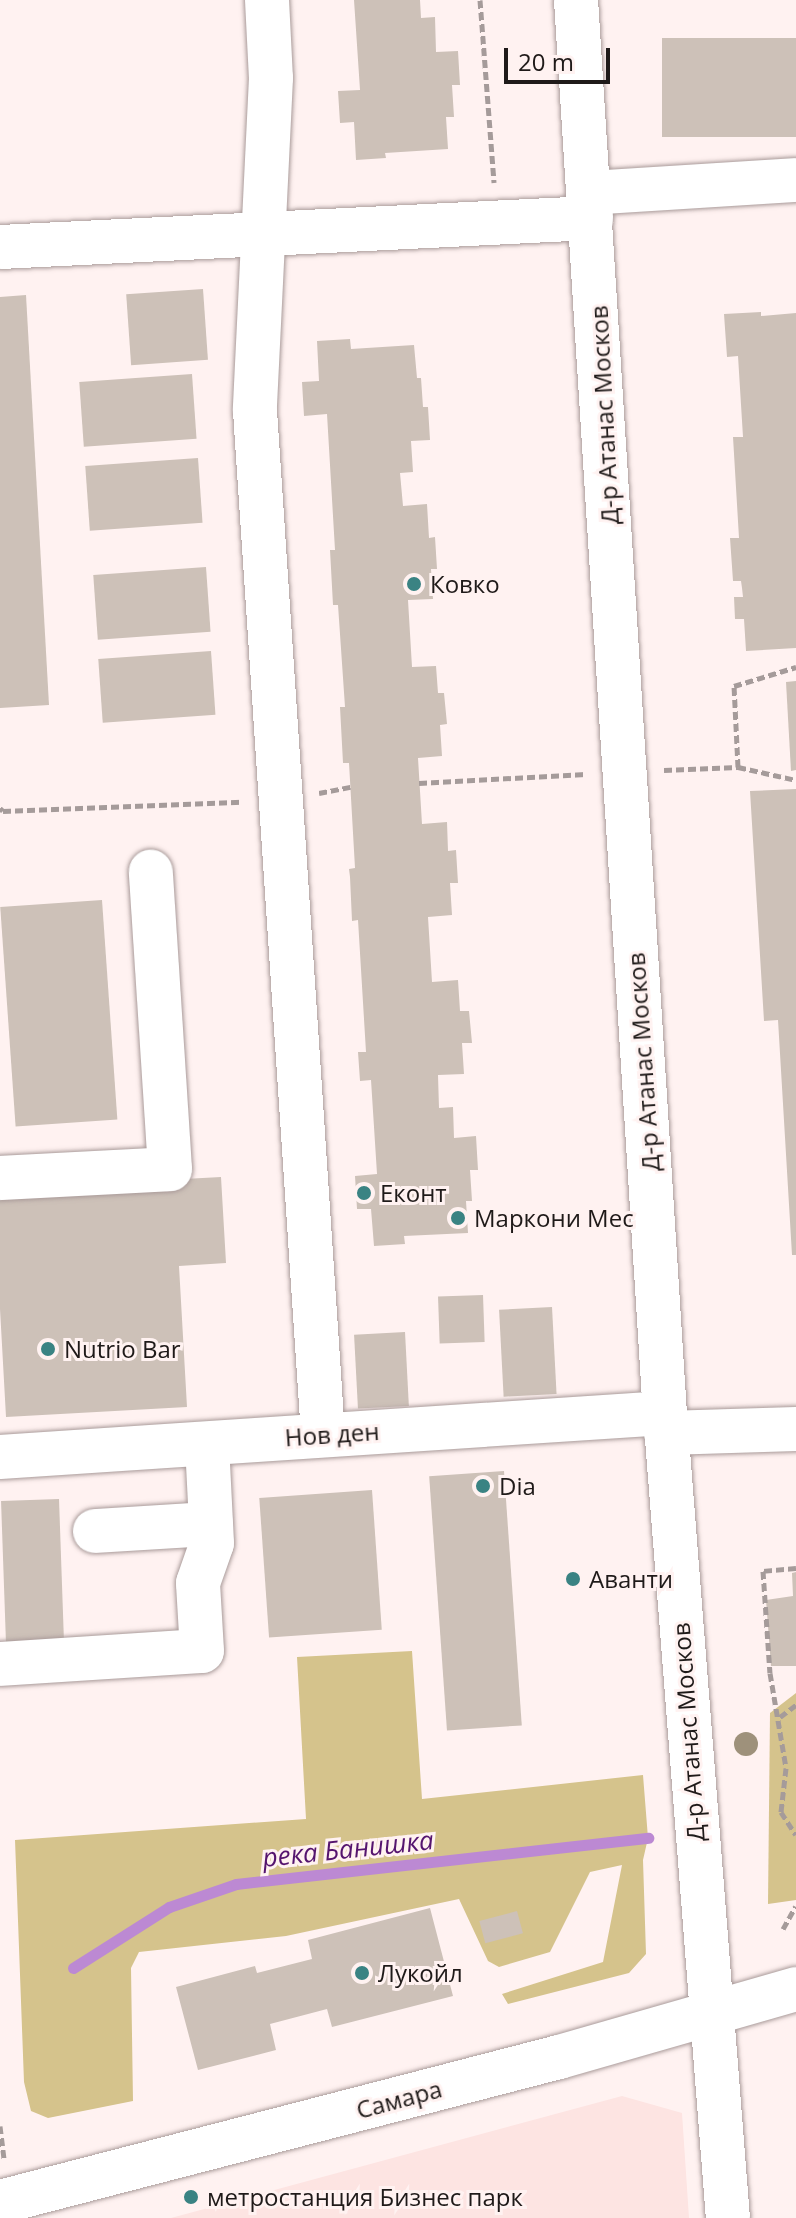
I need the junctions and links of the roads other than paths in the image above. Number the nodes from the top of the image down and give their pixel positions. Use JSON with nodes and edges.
{"nodes":[{"id":1,"x":267,"y":0,"type":"edge"},
{"id":2,"x":576,"y":0,"type":"edge"},
{"id":3,"x":796,"y":180,"type":"edge"},
{"id":4,"x":590,"y":205,"type":"junction"},
{"id":5,"x":265,"y":236,"type":"junction"},
{"id":6,"x":0,"y":247,"type":"edge"},
{"id":7,"x":151,"y":872,"type":"dead end"},
{"id":8,"x":0,"y":1178,"type":"edge"},
{"id":9,"x":666,"y":1423,"type":"junction"},
{"id":10,"x":796,"y":1429,"type":"edge"},
{"id":11,"x":323,"y":1434,"type":"junction"},
{"id":12,"x":207,"y":1444,"type":"junction"},
{"id":13,"x":0,"y":1457,"type":"edge"},
{"id":14,"x":211,"y":1524,"type":"junction"},
{"id":15,"x":95,"y":1531,"type":"dead end"},
{"id":16,"x":0,"y":1664,"type":"edge"},
{"id":17,"x":796,"y":1989,"type":"edge"},
{"id":18,"x":710,"y":2013,"type":"junction"},
{"id":19,"x":2,"y":2182,"type":"edge"},
{"id":20,"x":728,"y":2218,"type":"edge"}],
"edges":[{"from":1,"to":5,"type":"street"},
{"from":2,"to":4,"type":"street","name":"Д-р Атанас Москов"},
{"from":3,"to":4,"type":"street"},
{"from":4,"to":5,"type":"street"},
{"from":4,"to":9,"type":"street","name":"Д-р Атанас Москов"},
{"from":5,"to":6,"type":"street"},
{"from":5,"to":11,"type":"street"},
{"from":7,"to":8,"type":"street"},
{"from":9,"to":10,"type":"street","name":"Нов ден"},
{"from":9,"to":11,"type":"street","name":"Нов ден"},
{"from":9,"to":18,"type":"street","name":"Д-р Атанас Москов"},
{"from":11,"to":12,"type":"street","name":"Нов ден"},
{"from":12,"to":13,"type":"street","name":"Нов ден"},
{"from":12,"to":14,"type":"street"},
{"from":14,"to":15,"type":"street"},
{"from":14,"to":16,"type":"street"},
{"from":17,"to":18,"type":"street","name":"Самара"},
{"from":18,"to":19,"type":"street","name":"Самара"},
{"from":18,"to":20,"type":"street","name":"Д-р Атанас Москов"}]}
